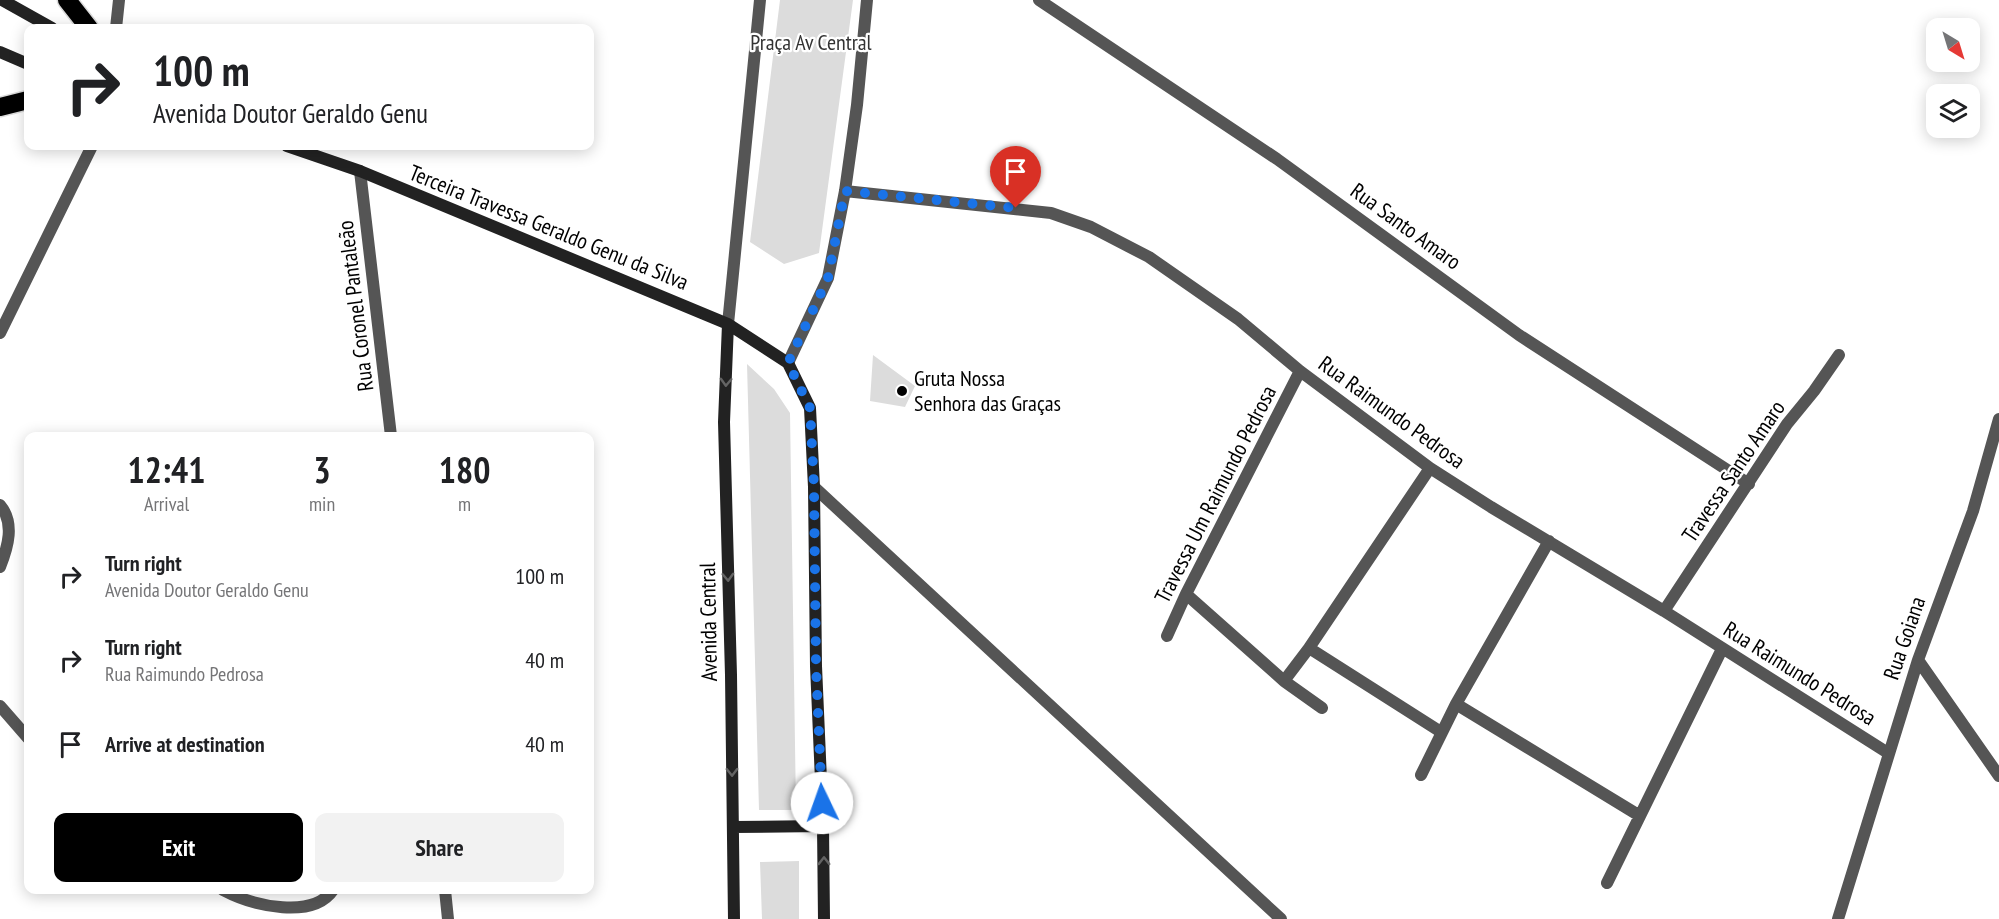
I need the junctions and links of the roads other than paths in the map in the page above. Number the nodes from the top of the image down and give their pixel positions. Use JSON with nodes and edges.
{"nodes":[{"id":1,"x":2,"y":0,"type":"edge"},
{"id":2,"x":67,"y":0,"type":"edge"},
{"id":3,"x":118,"y":0,"type":"edge"},
{"id":4,"x":760,"y":0,"type":"edge"},
{"id":5,"x":867,"y":0,"type":"edge"},
{"id":6,"x":1040,"y":0,"type":"edge"},
{"id":7,"x":45,"y":24,"type":"edge"},
{"id":8,"x":86,"y":24,"type":"edge"},
{"id":9,"x":116,"y":24,"type":"edge"},
{"id":10,"x":0,"y":52,"type":"edge"},
{"id":11,"x":24,"y":62,"type":"edge"},
{"id":12,"x":24,"y":101,"type":"edge"},
{"id":13,"x":0,"y":107,"type":"edge"},
{"id":14,"x":90,"y":150,"type":"edge"},
{"id":15,"x":299,"y":150,"type":"edge"},
{"id":16,"x":360,"y":171,"type":"junction"},
{"id":17,"x":845,"y":191,"type":"junction"},
{"id":18,"x":728,"y":324,"type":"junction"},
{"id":19,"x":0,"y":333,"type":"edge"},
{"id":20,"x":1839,"y":355,"type":"dead end"},
{"id":21,"x":788,"y":363,"type":"junction"},
{"id":22,"x":1300,"y":372,"type":"junction"},
{"id":23,"x":1999,"y":419,"type":"edge"},
{"id":24,"x":391,"y":432,"type":"edge"},
{"id":25,"x":1430,"y":468,"type":"junction"},
{"id":26,"x":1749,"y":484,"type":"junction"},
{"id":27,"x":814,"y":487,"type":"junction"},
{"id":28,"x":0,"y":505,"type":"edge"},
{"id":29,"x":1550,"y":541,"type":"junction"},
{"id":30,"x":0,"y":567,"type":"edge"},
{"id":31,"x":1186,"y":594,"type":"junction"},
{"id":32,"x":1664,"y":611,"type":"junction"},
{"id":33,"x":1167,"y":636,"type":"dead end"},
{"id":34,"x":1310,"y":648,"type":"junction"},
{"id":35,"x":1722,"y":649,"type":"junction"},
{"id":36,"x":1918,"y":660,"type":"junction"},
{"id":37,"x":1284,"y":681,"type":"junction"},
{"id":38,"x":1456,"y":704,"type":"junction"},
{"id":39,"x":0,"y":706,"type":"edge"},
{"id":40,"x":1322,"y":708,"type":"dead end"},
{"id":41,"x":1441,"y":732,"type":"junction"},
{"id":42,"x":24,"y":733,"type":"edge"},
{"id":43,"x":1888,"y":753,"type":"junction"},
{"id":44,"x":1421,"y":775,"type":"dead end"},
{"id":45,"x":1999,"y":776,"type":"edge"},
{"id":46,"x":1640,"y":816,"type":"junction"},
{"id":47,"x":824,"y":826,"type":"junction"},
{"id":48,"x":733,"y":827,"type":"junction"},
{"id":49,"x":1607,"y":883,"type":"dead end"},
{"id":50,"x":230,"y":894,"type":"edge"},
{"id":51,"x":331,"y":894,"type":"edge"},
{"id":52,"x":445,"y":894,"type":"edge"},
{"id":53,"x":448,"y":919,"type":"edge"},
{"id":54,"x":734,"y":919,"type":"edge"},
{"id":55,"x":824,"y":919,"type":"edge"},
{"id":56,"x":1281,"y":919,"type":"edge"},
{"id":57,"x":1838,"y":919,"type":"edge"}],
"edges":[{"from":1,"to":7,"type":"main road"},
{"from":2,"to":8,"type":"highway"},
{"from":3,"to":9,"type":"street"},
{"from":4,"to":18,"type":"street"},
{"from":5,"to":17,"type":"street"},
{"from":6,"to":26,"type":"street","name":"Rua Santo Amaro"},
{"from":10,"to":11,"type":"main road"},
{"from":12,"to":13,"type":"highway"},
{"from":14,"to":19,"type":"street"},
{"from":15,"to":16,"type":"main road","name":"Terceira Travessa Geraldo Genu da Silva"},
{"from":16,"to":18,"type":"main road","name":"Terceira Travessa Geraldo Genu da Silva"},
{"from":16,"to":24,"type":"street","name":"Rua Coronel Pantaleão"},
{"from":17,"to":21,"type":"street"},
{"from":17,"to":22,"type":"street","name":"Rua Raimundo Pedrosa"},
{"from":18,"to":21,"type":"main road","name":"Terceira Travessa Geraldo Genu da Silva"},
{"from":18,"to":48,"type":"main road","name":"Avenida Central","one_way":true},
{"from":20,"to":26,"type":"street","name":"Travessa Santo Amaro"},
{"from":21,"to":27,"type":"main road"},
{"from":22,"to":25,"type":"street","name":"Rua Raimundo Pedrosa"},
{"from":22,"to":31,"type":"street","name":"Travessa Um Raimundo Pedrosa"},
{"from":23,"to":36,"type":"street","name":"Rua Goiana"},
{"from":25,"to":29,"type":"street","name":"Rua Raimundo Pedrosa"},
{"from":25,"to":34,"type":"street"},
{"from":26,"to":32,"type":"street","name":"Travessa Santo Amaro"},
{"from":27,"to":47,"type":"main road"},
{"from":27,"to":56,"type":"street"},
{"from":28,"to":30,"type":"street"},
{"from":29,"to":32,"type":"street","name":"Rua Raimundo Pedrosa"},
{"from":29,"to":38,"type":"street"},
{"from":31,"to":33,"type":"street","name":"Travessa Um Raimundo Pedrosa"},
{"from":31,"to":37,"type":"street"},
{"from":32,"to":35,"type":"street","name":"Rua Raimundo Pedrosa"},
{"from":34,"to":37,"type":"street"},
{"from":34,"to":41,"type":"street"},
{"from":35,"to":43,"type":"street","name":"Rua Raimundo Pedrosa"},
{"from":35,"to":46,"type":"street"},
{"from":36,"to":43,"type":"street","name":"Rua Goiana"},
{"from":36,"to":45,"type":"street"},
{"from":37,"to":40,"type":"street"},
{"from":38,"to":41,"type":"street"},
{"from":38,"to":46,"type":"street"},
{"from":39,"to":42,"type":"street"},
{"from":41,"to":44,"type":"street"},
{"from":43,"to":57,"type":"street","name":"Rua Goiana"},
{"from":46,"to":49,"type":"street"},
{"from":47,"to":48,"type":"main road"},
{"from":55,"to":47,"type":"main road","one_way":true},
{"from":48,"to":54,"type":"main road","name":"Avenida Central"},
{"from":50,"to":51,"type":"street"},
{"from":52,"to":53,"type":"street"}]}
